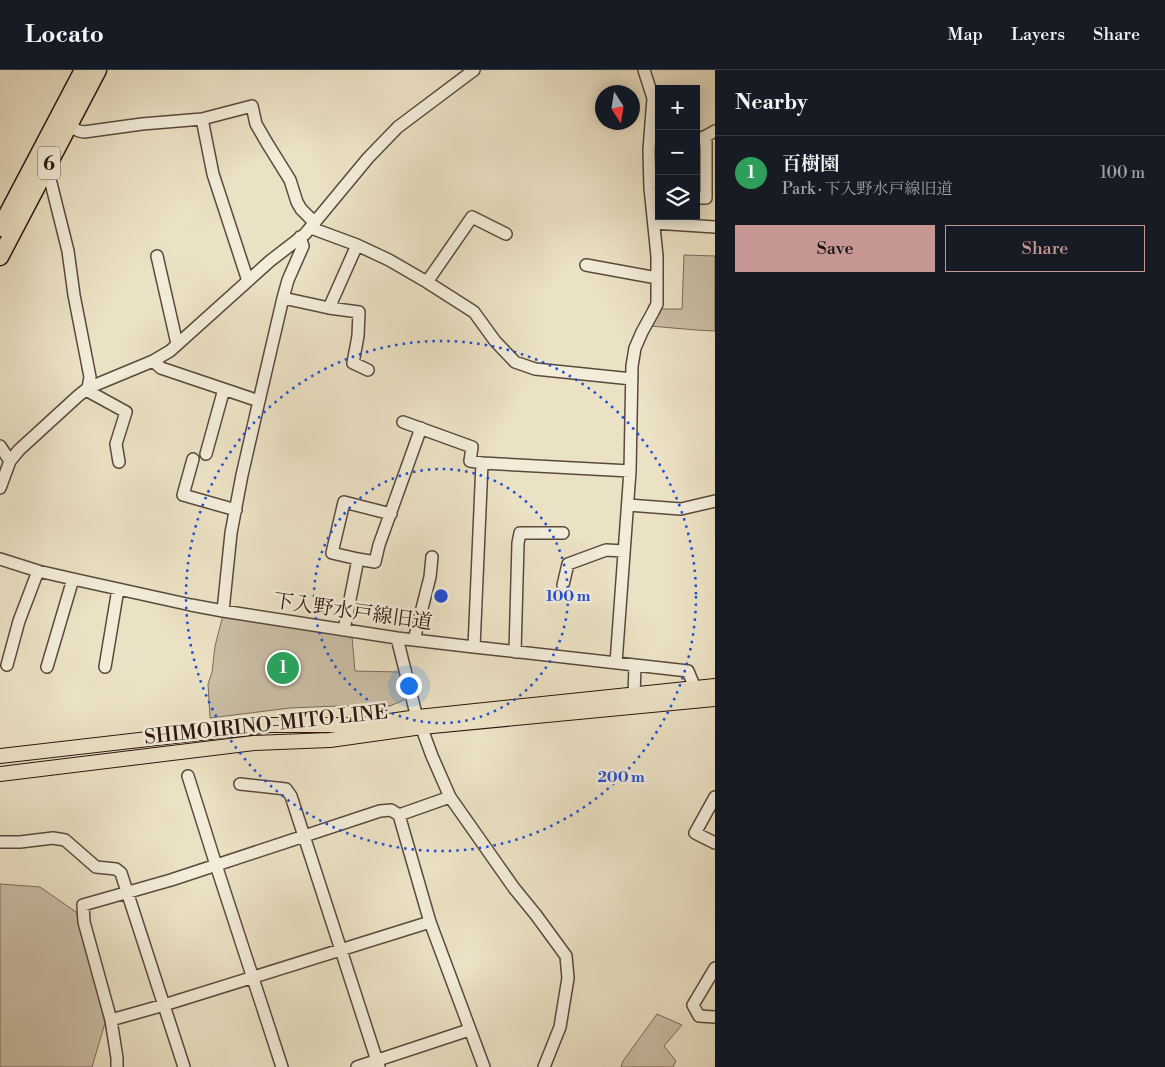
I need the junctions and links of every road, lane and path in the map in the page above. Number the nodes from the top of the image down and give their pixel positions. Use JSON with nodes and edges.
{"nodes":[{"id":1,"x":84,"y":70,"type":"edge"},
{"id":2,"x":98,"y":70,"type":"edge"},
{"id":3,"x":474,"y":70,"type":"edge"},
{"id":4,"x":642,"y":71,"type":"edge"},
{"id":5,"x":202,"y":119,"type":"junction"},
{"id":6,"x":68,"y":126,"type":"junction"},
{"id":7,"x":706,"y":136,"type":"edge"},
{"id":8,"x":654,"y":150,"type":"edge"},
{"id":9,"x":43,"y":174,"type":"junction"},
{"id":10,"x":655,"y":198,"type":"edge"},
{"id":11,"x":700,"y":198,"type":"edge"},
{"id":12,"x":654,"y":223,"type":"junction"},
{"id":13,"x":313,"y":225,"type":"junction"},
{"id":14,"x":715,"y":227,"type":"edge"},
{"id":15,"x":0,"y":228,"type":"edge"},
{"id":16,"x":506,"y":234,"type":"dead end"},
{"id":17,"x":300,"y":237,"type":"junction"},
{"id":18,"x":357,"y":245,"type":"junction"},
{"id":19,"x":157,"y":256,"type":"dead end"},
{"id":20,"x":0,"y":257,"type":"edge"},
{"id":21,"x":586,"y":265,"type":"dead end"},
{"id":22,"x":657,"y":278,"type":"junction"},
{"id":23,"x":248,"y":281,"type":"junction"},
{"id":24,"x":427,"y":282,"type":"junction"},
{"id":25,"x":283,"y":298,"type":"junction"},
{"id":26,"x":329,"y":308,"type":"junction"},
{"id":27,"x":177,"y":344,"type":"junction"},
{"id":28,"x":153,"y":361,"type":"junction"},
{"id":29,"x":368,"y":370,"type":"dead end"},
{"id":30,"x":632,"y":379,"type":"junction"},
{"id":31,"x":87,"y":388,"type":"junction"},
{"id":32,"x":224,"y":389,"type":"junction"},
{"id":33,"x":259,"y":401,"type":"junction"},
{"id":34,"x":403,"y":422,"type":"dead end"},
{"id":35,"x":421,"y":428,"type":"junction"},
{"id":36,"x":4,"y":453,"type":"edge"},
{"id":37,"x":206,"y":454,"type":"dead end"},
{"id":38,"x":193,"y":459,"type":"dead end"},
{"id":39,"x":119,"y":462,"type":"dead end"},
{"id":40,"x":482,"y":463,"type":"junction"},
{"id":41,"x":630,"y":471,"type":"junction"},
{"id":42,"x":0,"y":488,"type":"edge"},
{"id":43,"x":715,"y":501,"type":"edge"},
{"id":44,"x":628,"y":505,"type":"junction"},
{"id":45,"x":236,"y":510,"type":"junction"},
{"id":46,"x":391,"y":514,"type":"junction"},
{"id":47,"x":563,"y":533,"type":"dead end"},
{"id":48,"x":624,"y":551,"type":"junction"},
{"id":49,"x":432,"y":557,"type":"dead end"},
{"id":50,"x":0,"y":559,"type":"edge"},
{"id":51,"x":358,"y":559,"type":"junction"},
{"id":52,"x":38,"y":571,"type":"junction"},
{"id":53,"x":72,"y":579,"type":"junction"},
{"id":54,"x":563,"y":585,"type":"dead end"},
{"id":55,"x":118,"y":589,"type":"junction"},
{"id":56,"x":223,"y":611,"type":"junction"},
{"id":57,"x":344,"y":630,"type":"junction"},
{"id":58,"x":397,"y":638,"type":"junction"},
{"id":59,"x":414,"y":640,"type":"junction"},
{"id":60,"x":474,"y":648,"type":"junction"},
{"id":61,"x":515,"y":652,"type":"junction"},
{"id":62,"x":616,"y":663,"type":"junction"},
{"id":63,"x":7,"y":665,"type":"dead end"},
{"id":64,"x":635,"y":665,"type":"junction"},
{"id":65,"x":47,"y":667,"type":"dead end"},
{"id":66,"x":105,"y":667,"type":"dead end"},
{"id":67,"x":715,"y":686,"type":"edge"},
{"id":68,"x":695,"y":688,"type":"junction"},
{"id":69,"x":634,"y":695,"type":"junction"},
{"id":70,"x":715,"y":699,"type":"edge"},
{"id":71,"x":420,"y":722,"type":"junction"},
{"id":72,"x":0,"y":756,"type":"edge"},
{"id":73,"x":0,"y":774,"type":"edge"},
{"id":74,"x":188,"y":776,"type":"dead end"},
{"id":75,"x":240,"y":784,"type":"dead end"},
{"id":76,"x":450,"y":797,"type":"junction"},
{"id":77,"x":715,"y":797,"type":"edge"},
{"id":78,"x":399,"y":814,"type":"junction"},
{"id":79,"x":304,"y":836,"type":"junction"},
{"id":80,"x":0,"y":842,"type":"edge"},
{"id":81,"x":715,"y":842,"type":"edge"},
{"id":82,"x":216,"y":865,"type":"junction"},
{"id":83,"x":127,"y":893,"type":"junction"},
{"id":84,"x":430,"y":922,"type":"junction"},
{"id":85,"x":341,"y":950,"type":"junction"},
{"id":86,"x":715,"y":968,"type":"edge"},
{"id":87,"x":252,"y":978,"type":"junction"},
{"id":88,"x":164,"y":1005,"type":"junction"},
{"id":89,"x":715,"y":1017,"type":"edge"},
{"id":90,"x":111,"y":1020,"type":"junction"},
{"id":91,"x":469,"y":1030,"type":"junction"},
{"id":92,"x":378,"y":1064,"type":"edge"},
{"id":93,"x":116,"y":1067,"type":"edge"},
{"id":94,"x":184,"y":1067,"type":"edge"},
{"id":95,"x":282,"y":1067,"type":"edge"},
{"id":96,"x":357,"y":1067,"type":"edge"},
{"id":97,"x":484,"y":1067,"type":"edge"},
{"id":98,"x":544,"y":1067,"type":"edge"}],
"edges":[{"from":1,"to":15,"type":"highway","number":"6"},
{"from":2,"to":6,"type":"highway","number":"6"},
{"from":3,"to":13,"type":"street"},
{"from":4,"to":8,"type":"street"},
{"from":5,"to":6,"type":"street"},
{"from":5,"to":13,"type":"street"},
{"from":5,"to":23,"type":"street"},
{"from":6,"to":9,"type":"highway","number":"6"},
{"from":7,"to":11,"type":"street"},
{"from":8,"to":10,"type":"street"},
{"from":9,"to":20,"type":"highway","number":"6"},
{"from":9,"to":31,"type":"street"},
{"from":10,"to":12,"type":"street"},
{"from":12,"to":14,"type":"street"},
{"from":12,"to":22,"type":"street"},
{"from":13,"to":17,"type":"street"},
{"from":13,"to":18,"type":"street"},
{"from":16,"to":24,"type":"street"},
{"from":17,"to":23,"type":"street"},
{"from":17,"to":25,"type":"street"},
{"from":18,"to":24,"type":"street"},
{"from":18,"to":26,"type":"street"},
{"from":19,"to":27,"type":"street"},
{"from":21,"to":22,"type":"street"},
{"from":22,"to":30,"type":"street"},
{"from":23,"to":27,"type":"street"},
{"from":24,"to":30,"type":"street"},
{"from":25,"to":26,"type":"street"},
{"from":25,"to":33,"type":"street"},
{"from":26,"to":29,"type":"street"},
{"from":27,"to":28,"type":"street"},
{"from":28,"to":31,"type":"street"},
{"from":28,"to":32,"type":"street"},
{"from":30,"to":41,"type":"street"},
{"from":31,"to":36,"type":"street"},
{"from":31,"to":39,"type":"street"},
{"from":32,"to":33,"type":"street"},
{"from":32,"to":37,"type":"street"},
{"from":33,"to":45,"type":"street"},
{"from":34,"to":35,"type":"street"},
{"from":35,"to":40,"type":"street"},
{"from":35,"to":46,"type":"street"},
{"from":36,"to":42,"type":"street"},
{"from":38,"to":45,"type":"street"},
{"from":40,"to":41,"type":"street"},
{"from":40,"to":60,"type":"street"},
{"from":41,"to":44,"type":"street"},
{"from":43,"to":44,"type":"street"},
{"from":44,"to":48,"type":"street"},
{"from":45,"to":56,"type":"street"},
{"from":46,"to":51,"type":"street"},
{"from":46,"to":51,"type":"street"},
{"from":47,"to":61,"type":"street"},
{"from":48,"to":54,"type":"street"},
{"from":48,"to":62,"type":"street"},
{"from":49,"to":59,"type":"street"},
{"from":50,"to":52,"type":"street","name":"下入野水戸線旧道"},
{"from":51,"to":57,"type":"street"},
{"from":52,"to":53,"type":"street","name":"下入野水戸線旧道"},
{"from":52,"to":63,"type":"street"},
{"from":53,"to":55,"type":"street","name":"下入野水戸線旧道"},
{"from":53,"to":65,"type":"street"},
{"from":55,"to":56,"type":"street","name":"下入野水戸線旧道"},
{"from":55,"to":66,"type":"street"},
{"from":56,"to":57,"type":"street","name":"下入野水戸線旧道"},
{"from":57,"to":58,"type":"street","name":"下入野水戸線旧道"},
{"from":58,"to":59,"type":"street","name":"下入野水戸線旧道"},
{"from":58,"to":71,"type":"street"},
{"from":59,"to":60,"type":"street","name":"下入野水戸線旧道"},
{"from":60,"to":61,"type":"street","name":"下入野水戸線旧道"},
{"from":61,"to":62,"type":"street","name":"下入野水戸線旧道"},
{"from":62,"to":64,"type":"street","name":"下入野水戸線旧道"},
{"from":64,"to":68,"type":"street","name":"下入野水戸線旧道"},
{"from":64,"to":69,"type":"street"},
{"from":67,"to":68,"type":"main road","name":"SHIMOIRINO-MITO LINE"},
{"from":68,"to":69,"type":"main road","name":"SHIMOIRINO-MITO LINE"},
{"from":69,"to":71,"type":"main road","name":"SHIMOIRINO-MITO LINE"},
{"from":70,"to":71,"type":"main road","name":"SHIMOIRINO-MITO LINE"},
{"from":71,"to":72,"type":"main road","name":"SHIMOIRINO-MITO LINE"},
{"from":71,"to":73,"type":"main road","name":"SHIMOIRINO-MITO LINE"},
{"from":71,"to":76,"type":"street"},
{"from":74,"to":82,"type":"street"},
{"from":75,"to":79,"type":"street"},
{"from":76,"to":78,"type":"street"},
{"from":76,"to":98,"type":"street"},
{"from":77,"to":81,"type":"street"},
{"from":78,"to":79,"type":"street"},
{"from":78,"to":84,"type":"street"},
{"from":79,"to":82,"type":"street"},
{"from":79,"to":85,"type":"street"},
{"from":80,"to":83,"type":"street"},
{"from":82,"to":83,"type":"street"},
{"from":82,"to":87,"type":"street"},
{"from":83,"to":88,"type":"street"},
{"from":83,"to":90,"type":"street"},
{"from":84,"to":85,"type":"street"},
{"from":84,"to":91,"type":"street"},
{"from":85,"to":87,"type":"street"},
{"from":85,"to":92,"type":"street"},
{"from":86,"to":89,"type":"street"},
{"from":87,"to":88,"type":"street"},
{"from":87,"to":95,"type":"street"},
{"from":88,"to":90,"type":"street"},
{"from":88,"to":94,"type":"street"},
{"from":90,"to":93,"type":"street"},
{"from":91,"to":92,"type":"street"},
{"from":91,"to":97,"type":"street"},
{"from":92,"to":96,"type":"street"}]}
